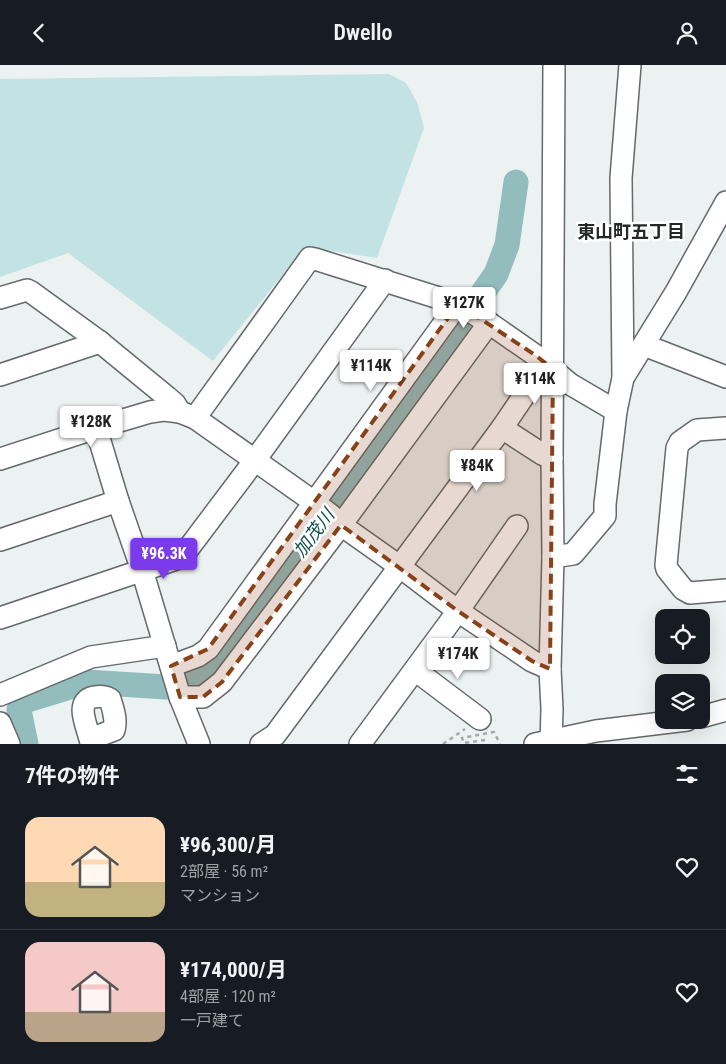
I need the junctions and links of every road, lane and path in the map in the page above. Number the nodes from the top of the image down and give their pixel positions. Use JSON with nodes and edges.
{"nodes":[{"id":1,"x":554,"y":65,"type":"edge"},
{"id":2,"x":630,"y":65,"type":"edge"},
{"id":3,"x":726,"y":202,"type":"edge"},
{"id":4,"x":384,"y":280,"type":"junction"},
{"id":5,"x":0,"y":298,"type":"edge"},
{"id":6,"x":459,"y":304,"type":"junction"},
{"id":7,"x":489,"y":322,"type":"junction"},
{"id":8,"x":100,"y":342,"type":"junction"},
{"id":9,"x":644,"y":345,"type":"junction"},
{"id":10,"x":553,"y":369,"type":"junction"},
{"id":11,"x":0,"y":375,"type":"edge"},
{"id":12,"x":726,"y":377,"type":"edge"},
{"id":13,"x":623,"y":378,"type":"junction"},
{"id":14,"x":523,"y":397,"type":"dead end"},
{"id":15,"x":616,"y":411,"type":"junction"},
{"id":16,"x":187,"y":415,"type":"junction"},
{"id":17,"x":96,"y":428,"type":"junction"},
{"id":18,"x":502,"y":428,"type":"junction"},
{"id":19,"x":726,"y":428,"type":"edge"},
{"id":20,"x":552,"y":458,"type":"junction"},
{"id":21,"x":0,"y":459,"type":"edge"},
{"id":22,"x":255,"y":461,"type":"junction"},
{"id":23,"x":118,"y":501,"type":"junction"},
{"id":24,"x":327,"y":513,"type":"junction"},
{"id":25,"x":518,"y":526,"type":"dead end"},
{"id":26,"x":0,"y":539,"type":"edge"},
{"id":27,"x":553,"y":557,"type":"junction"},
{"id":28,"x":399,"y":566,"type":"junction"},
{"id":29,"x":142,"y":569,"type":"junction"},
{"id":30,"x":726,"y":590,"type":"edge"},
{"id":31,"x":458,"y":611,"type":"junction"},
{"id":32,"x":0,"y":618,"type":"edge"},
{"id":33,"x":165,"y":646,"type":"junction"},
{"id":34,"x":171,"y":666,"type":"junction"},
{"id":35,"x":550,"y":669,"type":"junction"},
{"id":36,"x":415,"y":670,"type":"junction"},
{"id":37,"x":0,"y":695,"type":"edge"},
{"id":38,"x":180,"y":697,"type":"junction"},
{"id":39,"x":726,"y":710,"type":"edge"},
{"id":40,"x":710,"y":714,"type":"edge"},
{"id":41,"x":0,"y":723,"type":"edge"},
{"id":42,"x":655,"y":724,"type":"edge"},
{"id":43,"x":477,"y":729,"type":"junction"},
{"id":44,"x":546,"y":743,"type":"edge"},
{"id":45,"x":9,"y":744,"type":"edge"},
{"id":46,"x":198,"y":744,"type":"edge"},
{"id":47,"x":261,"y":744,"type":"edge"},
{"id":48,"x":360,"y":744,"type":"edge"},
{"id":49,"x":443,"y":744,"type":"edge"},
{"id":50,"x":500,"y":744,"type":"edge"}],
"edges":[{"from":1,"to":10,"type":"street"},
{"from":2,"to":13,"type":"street"},
{"from":3,"to":9,"type":"street"},
{"from":4,"to":6,"type":"street"},
{"from":4,"to":16,"type":"street"},
{"from":4,"to":22,"type":"street"},
{"from":5,"to":8,"type":"street"},
{"from":6,"to":7,"type":"street"},
{"from":6,"to":24,"type":"street"},
{"from":7,"to":10,"type":"street"},
{"from":7,"to":24,"type":"street"},
{"from":8,"to":11,"type":"street"},
{"from":8,"to":16,"type":"street"},
{"from":9,"to":12,"type":"street"},
{"from":9,"to":13,"type":"street"},
{"from":10,"to":15,"type":"street"},
{"from":10,"to":20,"type":"street"},
{"from":13,"to":15,"type":"street"},
{"from":14,"to":18,"type":"street"},
{"from":15,"to":27,"type":"street"},
{"from":16,"to":17,"type":"street"},
{"from":16,"to":22,"type":"street"},
{"from":17,"to":21,"type":"street"},
{"from":17,"to":23,"type":"street"},
{"from":18,"to":20,"type":"street"},
{"from":18,"to":28,"type":"street"},
{"from":19,"to":30,"type":"street"},
{"from":20,"to":27,"type":"street"},
{"from":22,"to":24,"type":"street"},
{"from":22,"to":29,"type":"street"},
{"from":23,"to":26,"type":"street"},
{"from":23,"to":29,"type":"street"},
{"from":24,"to":28,"type":"street"},
{"from":24,"to":34,"type":"street"},
{"from":24,"to":38,"type":"street"},
{"from":25,"to":31,"type":"street"},
{"from":27,"to":35,"type":"street"},
{"from":28,"to":31,"type":"street"},
{"from":28,"to":47,"type":"street"},
{"from":29,"to":32,"type":"street"},
{"from":29,"to":33,"type":"street"},
{"from":31,"to":35,"type":"street"},
{"from":31,"to":36,"type":"street"},
{"from":33,"to":34,"type":"street"},
{"from":33,"to":37,"type":"street"},
{"from":34,"to":38,"type":"street"},
{"from":35,"to":44,"type":"street"},
{"from":36,"to":43,"type":"street"},
{"from":36,"to":48,"type":"street"},
{"from":38,"to":46,"type":"street"},
{"from":39,"to":40,"type":"street"},
{"from":41,"to":45,"type":"street"},
{"from":42,"to":44,"type":"street"},
{"from":43,"to":49,"type":"path"},
{"from":43,"to":50,"type":"path","bridge":true}]}
